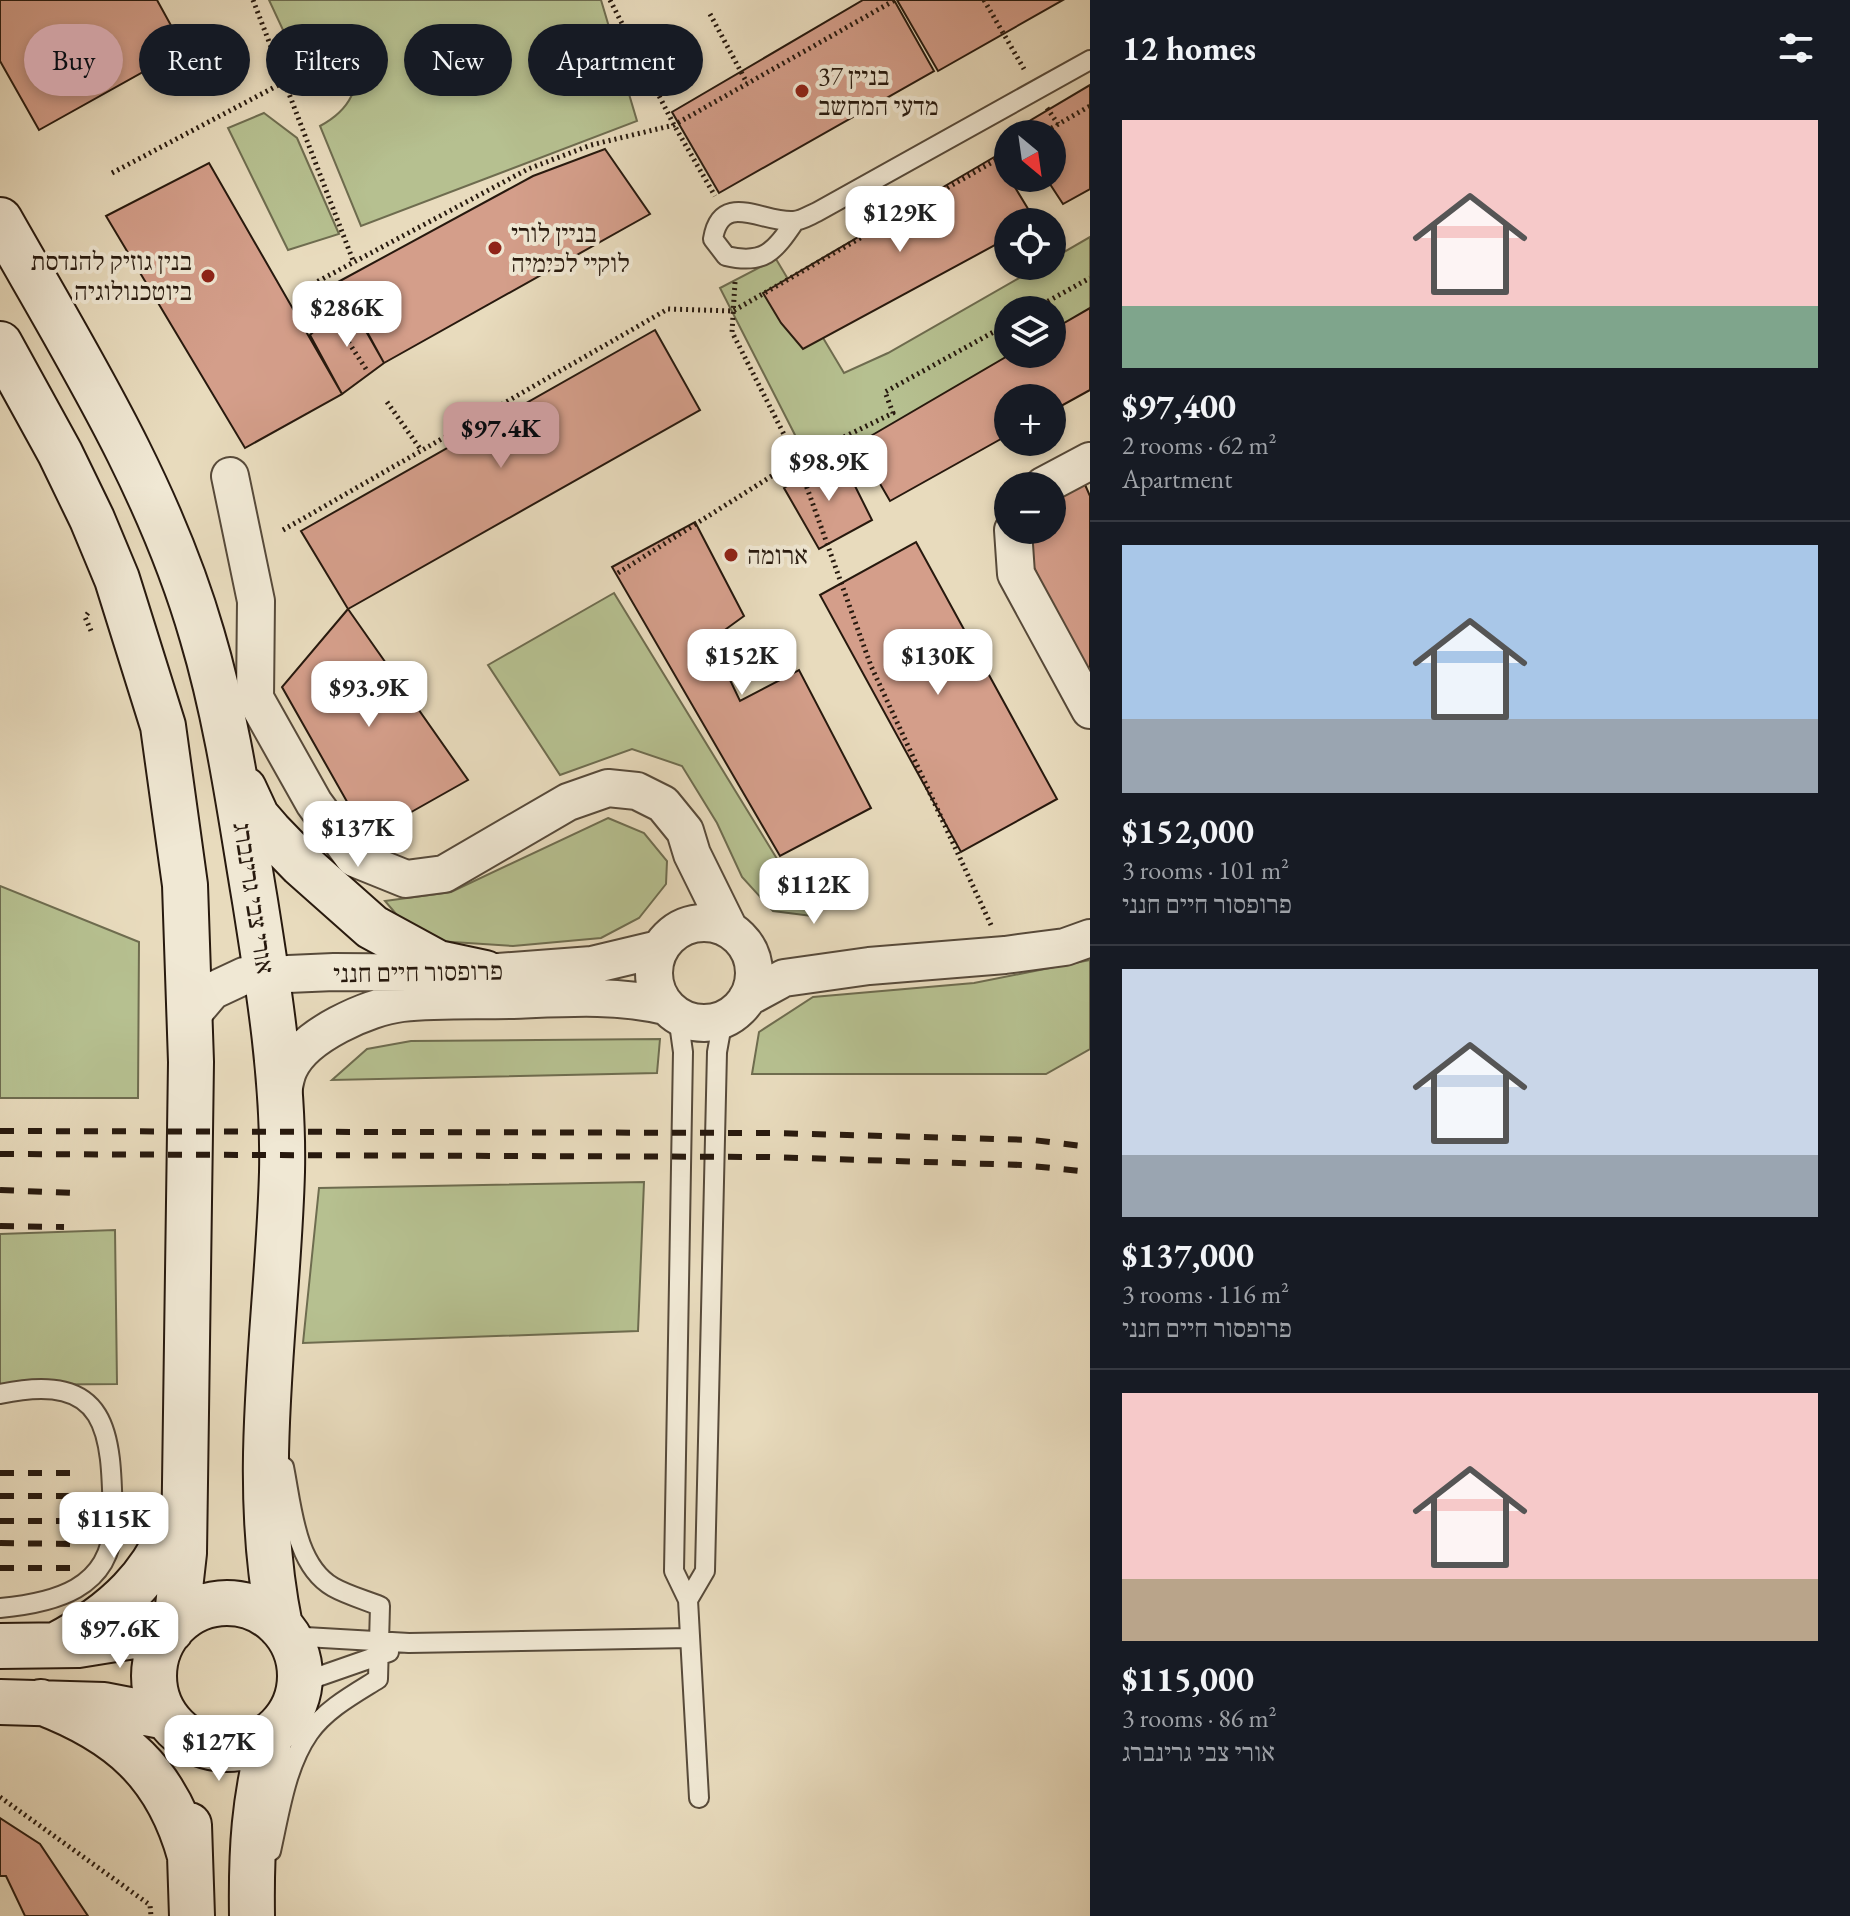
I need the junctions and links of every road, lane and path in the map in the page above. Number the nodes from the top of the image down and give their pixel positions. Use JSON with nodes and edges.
{"nodes":[{"id":1,"x":253,"y":0,"type":"edge"},
{"id":2,"x":610,"y":0,"type":"edge"},
{"id":3,"x":895,"y":0,"type":"edge"},
{"id":4,"x":984,"y":0,"type":"edge"},
{"id":5,"x":885,"y":2,"type":"edge"},
{"id":6,"x":710,"y":14,"type":"dead end"},
{"id":7,"x":266,"y":32,"type":"edge"},
{"id":8,"x":1090,"y":60,"type":"edge"},
{"id":9,"x":747,"y":83,"type":"junction"},
{"id":10,"x":1036,"y":90,"type":"junction"},
{"id":11,"x":266,"y":92,"type":"edge"},
{"id":12,"x":292,"y":96,"type":"edge"},
{"id":13,"x":1090,"y":106,"type":"edge"},
{"id":14,"x":1055,"y":120,"type":"edge"},
{"id":15,"x":1065,"y":120,"type":"edge"},
{"id":16,"x":674,"y":125,"type":"junction"},
{"id":17,"x":994,"y":161,"type":"edge"},
{"id":18,"x":112,"y":173,"type":"dead end"},
{"id":19,"x":726,"y":215,"type":"junction"},
{"id":20,"x":0,"y":220,"type":"edge"},
{"id":21,"x":795,"y":221,"type":"junction"},
{"id":22,"x":354,"y":263,"type":"junction"},
{"id":23,"x":1090,"y":278,"type":"edge"},
{"id":24,"x":1057,"y":296,"type":"edge"},
{"id":25,"x":733,"y":311,"type":"junction"},
{"id":26,"x":994,"y":332,"type":"edge"},
{"id":27,"x":0,"y":344,"type":"edge"},
{"id":28,"x":366,"y":369,"type":"dead end"},
{"id":29,"x":387,"y":402,"type":"dead end"},
{"id":30,"x":421,"y":450,"type":"junction"},
{"id":31,"x":797,"y":460,"type":"junction"},
{"id":32,"x":1090,"y":461,"type":"edge"},
{"id":33,"x":1066,"y":474,"type":"edge"},
{"id":34,"x":230,"y":476,"type":"dead end"},
{"id":35,"x":283,"y":530,"type":"dead end"},
{"id":36,"x":1014,"y":544,"type":"edge"},
{"id":37,"x":618,"y":573,"type":"dead end"},
{"id":38,"x":1090,"y":710,"type":"edge"},
{"id":39,"x":233,"y":766,"type":"junction"},
{"id":40,"x":692,"y":854,"type":"junction"},
{"id":41,"x":737,"y":936,"type":"junction"},
{"id":42,"x":1090,"y":938,"type":"edge"},
{"id":43,"x":668,"y":940,"type":"junction"},
{"id":44,"x":1005,"y":955,"type":"junction"},
{"id":45,"x":869,"y":966,"type":"junction"},
{"id":46,"x":485,"y":973,"type":"junction"},
{"id":47,"x":267,"y":975,"type":"junction"},
{"id":48,"x":735,"y":1008,"type":"junction"},
{"id":49,"x":672,"y":1011,"type":"junction"},
{"id":50,"x":190,"y":1017,"type":"junction"},
{"id":51,"x":280,"y":1108,"type":"junction"},
{"id":52,"x":0,"y":1394,"type":"edge"},
{"id":53,"x":269,"y":1398,"type":"junction"},
{"id":54,"x":185,"y":1487,"type":"junction"},
{"id":55,"x":688,"y":1600,"type":"junction"},
{"id":56,"x":0,"y":1608,"type":"edge"},
{"id":57,"x":174,"y":1627,"type":"junction"},
{"id":58,"x":284,"y":1631,"type":"junction"},
{"id":59,"x":690,"y":1638,"type":"junction"},
{"id":60,"x":56,"y":1645,"type":"junction"},
{"id":61,"x":0,"y":1646,"type":"edge"},
{"id":62,"x":380,"y":1648,"type":"junction"},
{"id":63,"x":300,"y":1683,"type":"junction"},
{"id":64,"x":21,"y":1702,"type":"edge"},
{"id":65,"x":171,"y":1722,"type":"junction"},
{"id":66,"x":271,"y":1734,"type":"junction"},
{"id":67,"x":0,"y":1797,"type":"edge"},
{"id":68,"x":699,"y":1798,"type":"dead end"},
{"id":69,"x":190,"y":1856,"type":"junction"},
{"id":70,"x":171,"y":1911,"type":"edge"},
{"id":71,"x":151,"y":1916,"type":"edge"},
{"id":72,"x":254,"y":1916,"type":"edge"}],
"edges":[{"from":1,"to":7,"type":"path"},
{"from":2,"to":16,"type":"path"},
{"from":3,"to":5,"type":"path"},
{"from":4,"to":10,"type":"path"},
{"from":5,"to":9,"type":"path"},
{"from":6,"to":9,"type":"path"},
{"from":8,"to":10,"type":"lane"},
{"from":9,"to":16,"type":"path"},
{"from":10,"to":14,"type":"path"},
{"from":10,"to":21,"type":"lane"},
{"from":11,"to":18,"type":"path"},
{"from":12,"to":22,"type":"path"},
{"from":13,"to":15,"type":"path"},
{"from":16,"to":19,"type":"path"},
{"from":16,"to":22,"type":"path"},
{"from":17,"to":25,"type":"path"},
{"from":19,"to":21,"type":"lane"},
{"from":19,"to":21,"type":"lane"},
{"from":20,"to":39,"type":"main road","name":"אורי צבי גרינברג"},
{"from":22,"to":28,"type":"path"},
{"from":23,"to":24,"type":"path"},
{"from":25,"to":30,"type":"path"},
{"from":25,"to":31,"type":"path"},
{"from":26,"to":31,"type":"path"},
{"from":27,"to":50,"type":"main road"},
{"from":29,"to":30,"type":"path"},
{"from":30,"to":35,"type":"path"},
{"from":31,"to":37,"type":"path"},
{"from":31,"to":44,"type":"path"},
{"from":32,"to":33,"type":"street"},
{"from":34,"to":40,"type":"street"},
{"from":36,"to":38,"type":"street"},
{"from":39,"to":46,"type":"main road"},
{"from":39,"to":47,"type":"main road","name":"אורי צבי גרינברג"},
{"from":40,"to":41,"type":"street"},
{"from":40,"to":43,"type":"street"},
{"from":41,"to":43,"type":"street"},
{"from":41,"to":45,"type":"street"},
{"from":41,"to":48,"type":"street"},
{"from":42,"to":44,"type":"street"},
{"from":43,"to":46,"type":"street","name":"פרופסור חיים חנני"},
{"from":43,"to":49,"type":"street"},
{"from":44,"to":45,"type":"street"},
{"from":45,"to":48,"type":"street"},
{"from":46,"to":47,"type":"street","name":"פרופסור חיים חנני"},
{"from":47,"to":50,"type":"street","name":"פרופסור חיים חנני"},
{"from":47,"to":51,"type":"main road","name":"אורי צבי גרינברג"},
{"from":48,"to":49,"type":"street"},
{"from":48,"to":55,"type":"lane"},
{"from":49,"to":51,"type":"street","name":"פרופסור חיים חנני"},
{"from":49,"to":55,"type":"lane"},
{"from":50,"to":54,"type":"main road"},
{"from":51,"to":53,"type":"main road","name":"אורי צבי גרינברג"},
{"from":52,"to":56,"type":"lane"},
{"from":53,"to":58,"type":"main road","name":"אורי צבי גרינברג"},
{"from":53,"to":62,"type":"lane"},
{"from":54,"to":57,"type":"main road"},
{"from":54,"to":60,"type":"main road"},
{"from":55,"to":59,"type":"lane"},
{"from":57,"to":58,"type":"main road"},
{"from":57,"to":60,"type":"main road"},
{"from":57,"to":65,"type":"main road"},
{"from":58,"to":62,"type":"lane"},
{"from":58,"to":63,"type":"main road"},
{"from":59,"to":62,"type":"lane"},
{"from":59,"to":68,"type":"lane"},
{"from":60,"to":61,"type":"main road"},
{"from":62,"to":63,"type":"lane"},
{"from":62,"to":72,"type":"lane"},
{"from":63,"to":66,"type":"main road"},
{"from":64,"to":65,"type":"main road"},
{"from":64,"to":69,"type":"main road"},
{"from":65,"to":66,"type":"main road"},
{"from":65,"to":69,"type":"main road"},
{"from":66,"to":72,"type":"main road"},
{"from":67,"to":70,"type":"path"},
{"from":69,"to":70,"type":"main road"},
{"from":70,"to":71,"type":"path"}]}
